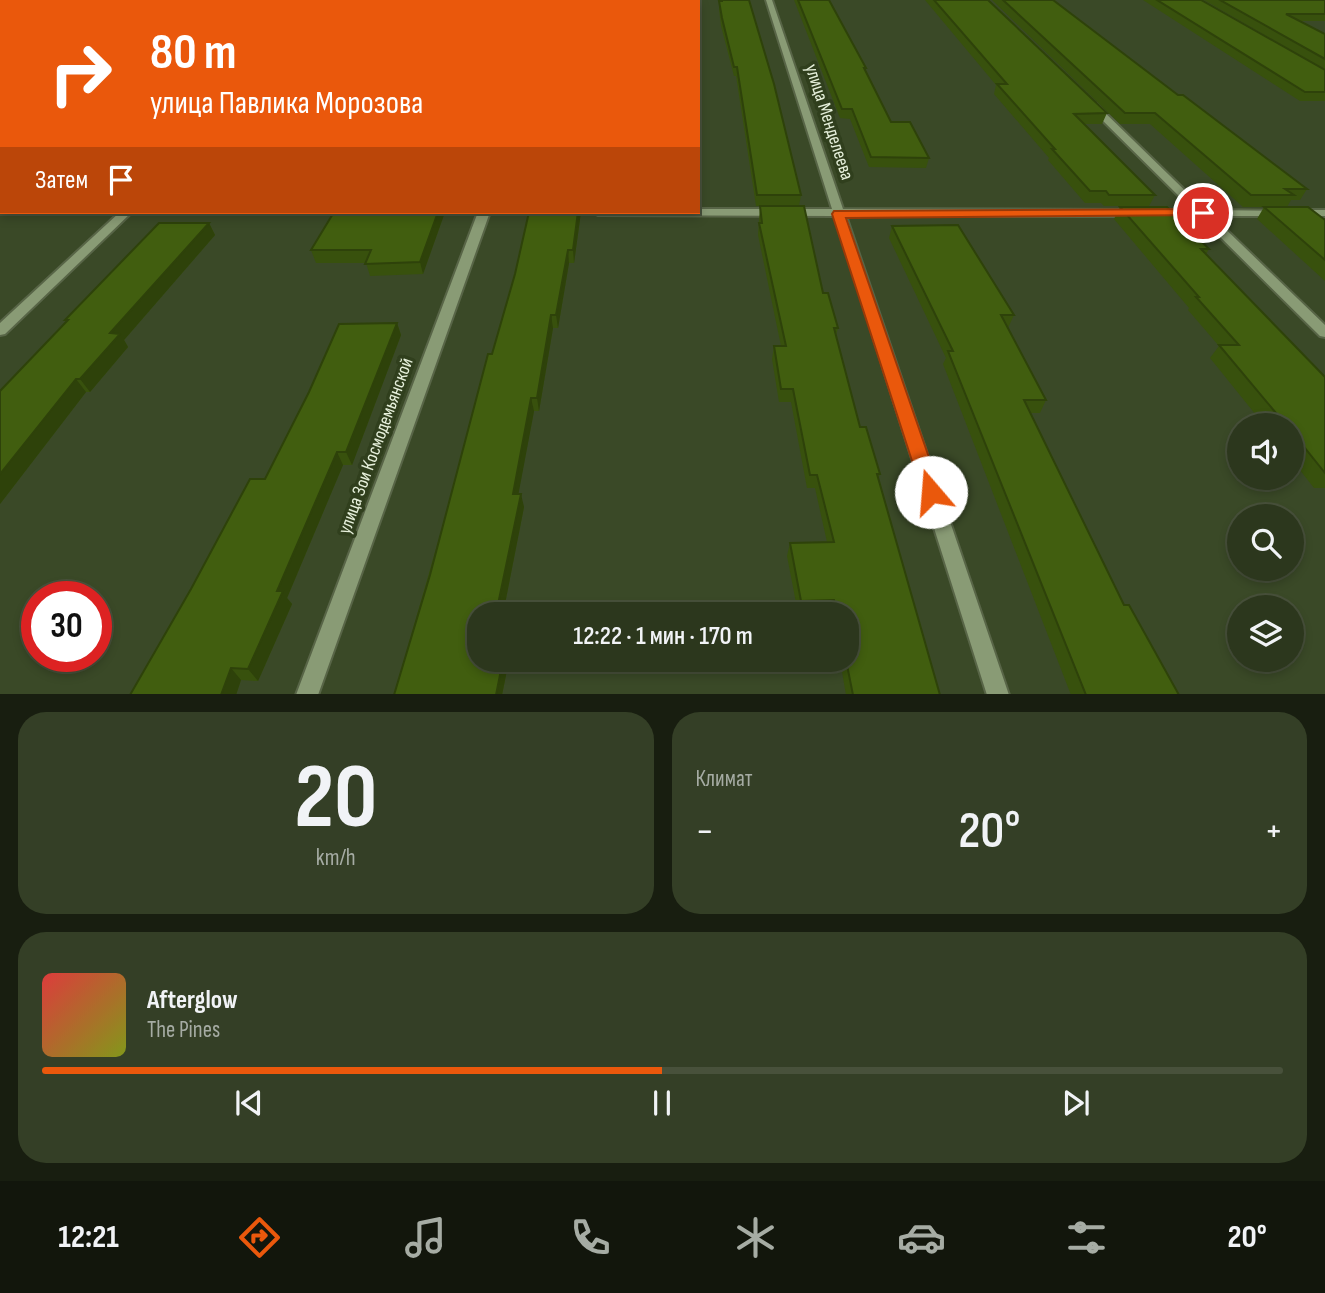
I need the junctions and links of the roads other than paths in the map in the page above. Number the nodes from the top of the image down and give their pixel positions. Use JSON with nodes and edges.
{"nodes":[{"id":1,"x":769,"y":0,"type":"edge"},
{"id":2,"x":1080,"y":93,"type":"edge"},
{"id":3,"x":700,"y":213,"type":"edge"},
{"id":4,"x":1203,"y":213,"type":"junction"},
{"id":5,"x":1325,"y":213,"type":"edge"},
{"id":6,"x":125,"y":214,"type":"edge"},
{"id":7,"x":483,"y":214,"type":"edge"},
{"id":8,"x":838,"y":214,"type":"junction"},
{"id":9,"x":0,"y":331,"type":"edge"},
{"id":10,"x":1325,"y":333,"type":"edge"},
{"id":11,"x":307,"y":694,"type":"edge"},
{"id":12,"x":998,"y":694,"type":"edge"}],
"edges":[{"from":1,"to":8,"type":"street","name":"улица Менделеева"},
{"from":2,"to":4,"type":"street"},
{"from":3,"to":8,"type":"street"},
{"from":4,"to":5,"type":"street"},
{"from":4,"to":8,"type":"street"},
{"from":4,"to":10,"type":"street"},
{"from":6,"to":9,"type":"street"},
{"from":7,"to":11,"type":"street","name":"улица Зои Космодемьянской"},
{"from":8,"to":12,"type":"street","name":"улица Менделеева"}]}
